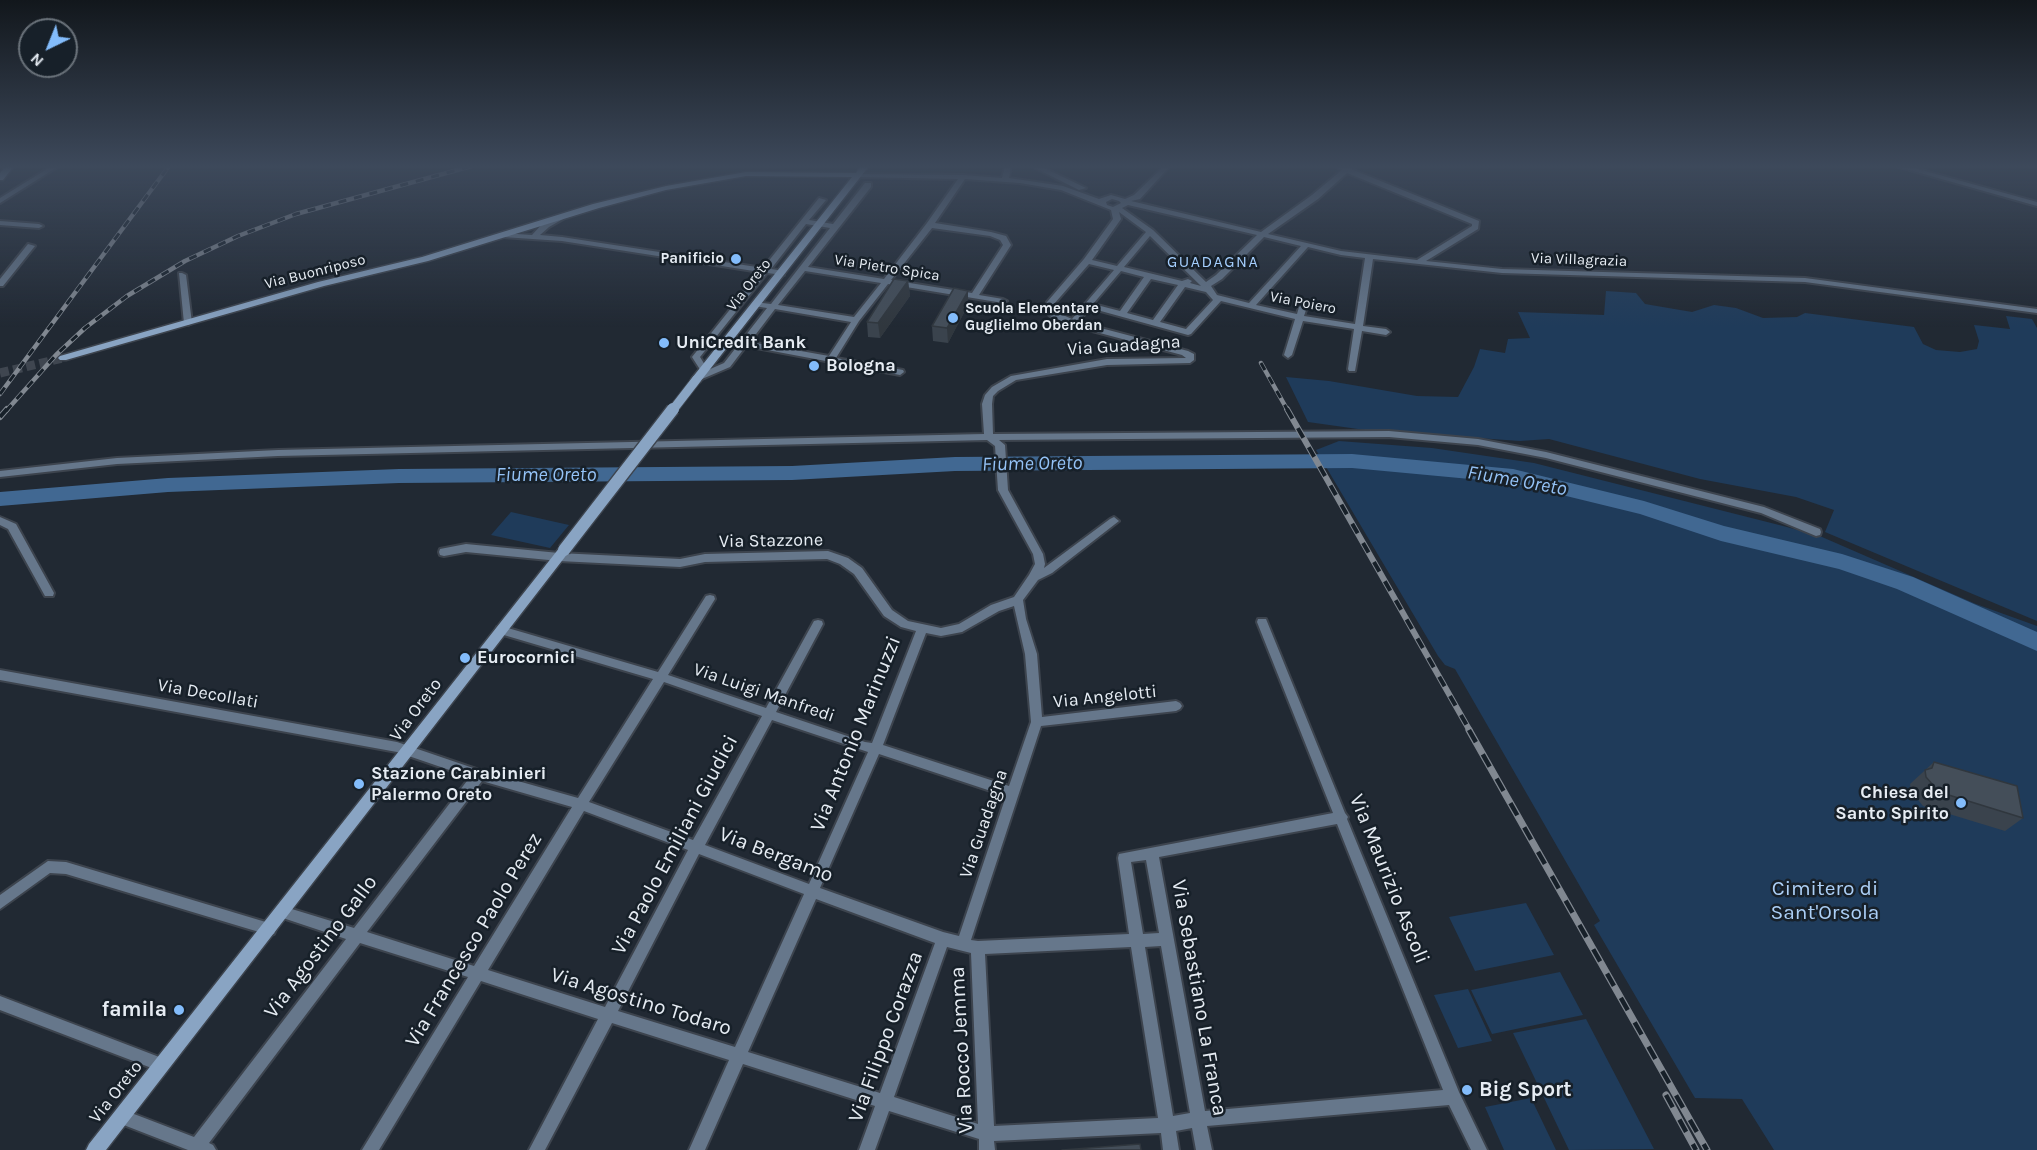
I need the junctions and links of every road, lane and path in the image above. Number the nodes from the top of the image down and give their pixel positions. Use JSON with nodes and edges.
{"nodes":[{"id":1,"x":551,"y":220,"type":"edge"},
{"id":2,"x":556,"y":220,"type":"edge"},
{"id":3,"x":559,"y":220,"type":"edge"},
{"id":4,"x":824,"y":220,"type":"edge"},
{"id":5,"x":842,"y":220,"type":"edge"},
{"id":6,"x":934,"y":220,"type":"edge"},
{"id":7,"x":1117,"y":220,"type":"edge"},
{"id":8,"x":1136,"y":220,"type":"edge"},
{"id":9,"x":1192,"y":220,"type":"edge"},
{"id":10,"x":1283,"y":220,"type":"edge"},
{"id":11,"x":1471,"y":220,"type":"edge"},
{"id":12,"x":805,"y":222,"type":"joint"},
{"id":13,"x":0,"y":223,"type":"edge"},
{"id":14,"x":821,"y":224,"type":"junction"},
{"id":15,"x":930,"y":225,"type":"junction"},
{"id":16,"x":39,"y":226,"type":"dead end"},
{"id":17,"x":836,"y":227,"type":"junction"},
{"id":18,"x":1150,"y":232,"type":"junction"},
{"id":19,"x":1263,"y":234,"type":"junction"},
{"id":20,"x":503,"y":235,"type":"junction"},
{"id":21,"x":535,"y":236,"type":"junction"},
{"id":22,"x":562,"y":238,"type":"junction"},
{"id":23,"x":1306,"y":245,"type":"junction"},
{"id":24,"x":31,"y":246,"type":"dead end"},
{"id":25,"x":1369,"y":257,"type":"junction"},
{"id":26,"x":1087,"y":261,"type":"junction"},
{"id":27,"x":1418,"y":263,"type":"junction"},
{"id":28,"x":803,"y":268,"type":"junction"},
{"id":29,"x":1118,"y":269,"type":"junction"},
{"id":30,"x":766,"y":270,"type":"junction"},
{"id":31,"x":781,"y":273,"type":"junction"},
{"id":32,"x":182,"y":275,"type":"dead end"},
{"id":33,"x":1149,"y":276,"type":"junction"},
{"id":34,"x":1195,"y":278,"type":"junction"},
{"id":35,"x":887,"y":282,"type":"junction"},
{"id":36,"x":0,"y":284,"type":"edge"},
{"id":37,"x":1183,"y":284,"type":"junction"},
{"id":38,"x":1212,"y":293,"type":"junction"},
{"id":39,"x":974,"y":296,"type":"junction"},
{"id":40,"x":1002,"y":301,"type":"dead end"},
{"id":41,"x":757,"y":304,"type":"junction"},
{"id":42,"x":1088,"y":305,"type":"junction"},
{"id":43,"x":773,"y":306,"type":"junction"},
{"id":44,"x":1251,"y":306,"type":"junction"},
{"id":45,"x":1303,"y":307,"type":"dead end"},
{"id":46,"x":2037,"y":310,"type":"edge"},
{"id":47,"x":1122,"y":315,"type":"junction"},
{"id":48,"x":1301,"y":318,"type":"junction"},
{"id":49,"x":856,"y":321,"type":"junction"},
{"id":50,"x":188,"y":323,"type":"junction"},
{"id":51,"x":1072,"y":323,"type":"junction"},
{"id":52,"x":1155,"y":323,"type":"junction"},
{"id":53,"x":1359,"y":327,"type":"junction"},
{"id":54,"x":1386,"y":332,"type":"dead end"},
{"id":55,"x":744,"y":343,"type":"junction"},
{"id":56,"x":1288,"y":355,"type":"dead end"},
{"id":57,"x":63,"y":358,"type":"tunnel mouth"},
{"id":58,"x":831,"y":359,"type":"junction"},
{"id":59,"x":1352,"y":369,"type":"dead end"},
{"id":60,"x":900,"y":372,"type":"dead end"},
{"id":61,"x":700,"y":375,"type":"junction"},
{"id":62,"x":989,"y":437,"type":"junction"},
{"id":63,"x":0,"y":474,"type":"edge"},
{"id":64,"x":0,"y":521,"type":"edge"},
{"id":65,"x":1114,"y":521,"type":"dead end"},
{"id":66,"x":1815,"y":532,"type":"dead end"},
{"id":67,"x":444,"y":552,"type":"dead end"},
{"id":68,"x":561,"y":554,"type":"junction"},
{"id":69,"x":1034,"y":577,"type":"junction"},
{"id":70,"x":49,"y":593,"type":"dead end"},
{"id":71,"x":710,"y":598,"type":"dead end"},
{"id":72,"x":1018,"y":600,"type":"junction"},
{"id":73,"x":1262,"y":622,"type":"dead end"},
{"id":74,"x":818,"y":624,"type":"dead end"},
{"id":75,"x":922,"y":629,"type":"junction"},
{"id":76,"x":501,"y":630,"type":"junction"},
{"id":77,"x":0,"y":675,"type":"edge"},
{"id":78,"x":661,"y":677,"type":"junction"},
{"id":79,"x":1176,"y":706,"type":"dead end"},
{"id":80,"x":770,"y":714,"type":"junction"},
{"id":81,"x":1037,"y":722,"type":"junction"},
{"id":82,"x":876,"y":747,"type":"junction"},
{"id":83,"x":408,"y":753,"type":"junction"},
{"id":84,"x":480,"y":775,"type":"junction"},
{"id":85,"x":1014,"y":793,"type":"junction"},
{"id":86,"x":581,"y":804,"type":"junction"},
{"id":87,"x":1342,"y":817,"type":"junction"},
{"id":88,"x":696,"y":848,"type":"junction"},
{"id":89,"x":1152,"y":854,"type":"junction"},
{"id":90,"x":812,"y":891,"type":"junction"},
{"id":91,"x":0,"y":903,"type":"edge"},
{"id":92,"x":282,"y":912,"type":"junction"},
{"id":93,"x":269,"y":929,"type":"junction"},
{"id":94,"x":356,"y":934,"type":"junction"},
{"id":95,"x":943,"y":939,"type":"junction"},
{"id":96,"x":1168,"y":939,"type":"junction"},
{"id":97,"x":1138,"y":940,"type":"junction"},
{"id":98,"x":963,"y":944,"type":"junction"},
{"id":99,"x":978,"y":948,"type":"junction"},
{"id":100,"x":479,"y":974,"type":"junction"},
{"id":101,"x":0,"y":1004,"type":"edge"},
{"id":102,"x":609,"y":1014,"type":"junction"},
{"id":103,"x":739,"y":1054,"type":"junction"},
{"id":104,"x":162,"y":1065,"type":"junction"},
{"id":105,"x":1453,"y":1097,"type":"junction"},
{"id":106,"x":886,"y":1101,"type":"junction"},
{"id":107,"x":121,"y":1116,"type":"junction"},
{"id":108,"x":1199,"y":1119,"type":"junction"},
{"id":109,"x":1167,"y":1125,"type":"junction"},
{"id":110,"x":987,"y":1134,"type":"junction"},
{"id":111,"x":203,"y":1148,"type":"edge"},
{"id":112,"x":95,"y":1150,"type":"edge"},
{"id":113,"x":370,"y":1150,"type":"edge"},
{"id":114,"x":537,"y":1150,"type":"edge"},
{"id":115,"x":697,"y":1150,"type":"edge"},
{"id":116,"x":867,"y":1150,"type":"edge"},
{"id":117,"x":987,"y":1150,"type":"edge"},
{"id":118,"x":1171,"y":1150,"type":"edge"},
{"id":119,"x":1204,"y":1150,"type":"edge"},
{"id":120,"x":1479,"y":1150,"type":"edge"}],
"edges":[{"from":1,"to":20,"type":"street","name":"Via Buonriposo"},
{"from":2,"to":21,"type":"street"},
{"from":3,"to":22,"type":"street"},
{"from":4,"to":14,"type":"street","name":"Via Oreto"},
{"from":5,"to":17,"type":"street","name":"Via Oreto"},
{"from":6,"to":15,"type":"street"},
{"from":7,"to":26,"type":"street","name":"Via Guadagna"},
{"from":8,"to":18,"type":"street"},
{"from":9,"to":19,"type":"street","name":"Via Villagrazia"},
{"from":10,"to":19,"type":"street"},
{"from":11,"to":27,"type":"street"},
{"from":12,"to":14,"type":"street"},
{"from":12,"to":30,"type":"street","name":"Via Oreto"},
{"from":13,"to":16,"type":"street"},
{"from":14,"to":17,"type":"street"},
{"from":14,"to":31,"type":"street","name":"Via Oreto"},
{"from":15,"to":35,"type":"street"},
{"from":15,"to":39,"type":"street"},
{"from":17,"to":28,"type":"street","name":"Via Oreto"},
{"from":18,"to":29,"type":"street"},
{"from":18,"to":34,"type":"street"},
{"from":19,"to":23,"type":"street","name":"Via Villagrazia"},
{"from":19,"to":38,"type":"street"},
{"from":20,"to":21,"type":"street"},
{"from":20,"to":50,"type":"street","name":"Via Buonriposo"},
{"from":21,"to":22,"type":"street"},
{"from":22,"to":30,"type":"street"},
{"from":23,"to":25,"type":"street","name":"Via Villagrazia"},
{"from":23,"to":44,"type":"street"},
{"from":24,"to":36,"type":"street"},
{"from":25,"to":27,"type":"street","name":"Via Villagrazia"},
{"from":25,"to":53,"type":"street"},
{"from":26,"to":29,"type":"street","name":"Via Poiero"},
{"from":26,"to":51,"type":"street","name":"Via Guadagna"},
{"from":27,"to":46,"type":"street","name":"Via Villagrazia"},
{"from":28,"to":35,"type":"street","name":"Via Pietro Spica"},
{"from":28,"to":43,"type":"street","name":"Via Oreto"},
{"from":29,"to":33,"type":"street","name":"Via Poiero"},
{"from":29,"to":42,"type":"street"},
{"from":30,"to":31,"type":"street"},
{"from":30,"to":61,"type":"street","name":"Via Oreto"},
{"from":31,"to":41,"type":"street","name":"Via Oreto"},
{"from":32,"to":50,"type":"street"},
{"from":33,"to":37,"type":"street","name":"Via Poiero"},
{"from":33,"to":47,"type":"street"},
{"from":34,"to":37,"type":"street"},
{"from":34,"to":38,"type":"street"},
{"from":35,"to":39,"type":"street","name":"Via Pietro Spica"},
{"from":35,"to":49,"type":"street"},
{"from":37,"to":38,"type":"street","name":"Via Poiero"},
{"from":37,"to":52,"type":"street"},
{"from":38,"to":44,"type":"street","name":"Via Poiero"},
{"from":38,"to":52,"type":"street"},
{"from":39,"to":40,"type":"street","name":"Via Pietro Spica"},
{"from":41,"to":43,"type":"street"},
{"from":41,"to":61,"type":"street","name":"Via Oreto"},
{"from":42,"to":47,"type":"street"},
{"from":42,"to":51,"type":"street"},
{"from":43,"to":49,"type":"street"},
{"from":43,"to":55,"type":"street","name":"Via Oreto"},
{"from":44,"to":48,"type":"street","name":"Via Poiero"},
{"from":45,"to":48,"type":"street"},
{"from":47,"to":52,"type":"street"},
{"from":48,"to":53,"type":"street","name":"Via Poiero"},
{"from":48,"to":56,"type":"street"},
{"from":49,"to":58,"type":"street"},
{"from":50,"to":57,"type":"street","name":"Via Buonriposo"},
{"from":51,"to":62,"type":"street","name":"Via Guadagna"},
{"from":53,"to":54,"type":"street","name":"Via Poiero"},
{"from":53,"to":59,"type":"street"},
{"from":55,"to":58,"type":"street"},
{"from":55,"to":61,"type":"street","name":"Via Oreto"},
{"from":58,"to":60,"type":"street"},
{"from":61,"to":68,"type":"street","name":"Via Oreto","bridge":true},
{"from":62,"to":63,"type":"street"},
{"from":62,"to":66,"type":"street"},
{"from":62,"to":69,"type":"street"},
{"from":64,"to":70,"type":"street"},
{"from":65,"to":69,"type":"street"},
{"from":67,"to":68,"type":"street","name":"Via Stazzone"},
{"from":68,"to":75,"type":"street","name":"Via Stazzone"},
{"from":68,"to":76,"type":"street","name":"Via Oreto"},
{"from":69,"to":72,"type":"street"},
{"from":71,"to":78,"type":"street","name":"Via Francesco Paolo Perez"},
{"from":72,"to":75,"type":"street","name":"Via Stazzone"},
{"from":72,"to":81,"type":"street","name":"Via Guadagna"},
{"from":73,"to":87,"type":"street","name":"Via Maurizio Ascoli"},
{"from":74,"to":80,"type":"street","name":"Via Paolo Emiliani Giudici"},
{"from":75,"to":82,"type":"street","name":"Via Antonio Marinuzzi"},
{"from":76,"to":78,"type":"street","name":"Via Luigi Manfredi"},
{"from":76,"to":83,"type":"street","name":"Via Oreto"},
{"from":77,"to":83,"type":"street","name":"Via Decollati"},
{"from":78,"to":80,"type":"street","name":"Via Luigi Manfredi"},
{"from":78,"to":86,"type":"street","name":"Via Francesco Paolo Perez"},
{"from":79,"to":81,"type":"street","name":"Via Angelotti"},
{"from":80,"to":82,"type":"street","name":"Via Luigi Manfredi"},
{"from":80,"to":88,"type":"street","name":"Via Paolo Emiliani Giudici"},
{"from":81,"to":85,"type":"street","name":"Via Guadagna"},
{"from":82,"to":85,"type":"street","name":"Via Luigi Manfredi"},
{"from":82,"to":90,"type":"street","name":"Via Antonio Marinuzzi"},
{"from":83,"to":84,"type":"street","name":"Via Bergamo"},
{"from":83,"to":92,"type":"street","name":"Via Oreto"},
{"from":84,"to":86,"type":"street","name":"Via Bergamo"},
{"from":84,"to":94,"type":"street","name":"Via Agostino Gallo"},
{"from":85,"to":98,"type":"street","name":"Via Guadagna"},
{"from":86,"to":88,"type":"street","name":"Via Bergamo"},
{"from":86,"to":100,"type":"street","name":"Via Francesco Paolo Perez"},
{"from":87,"to":89,"type":"street"},
{"from":87,"to":105,"type":"street","name":"Via Maurizio Ascoli"},
{"from":88,"to":90,"type":"street","name":"Via Bergamo"},
{"from":88,"to":102,"type":"street","name":"Via Paolo Emiliani Giudici"},
{"from":89,"to":96,"type":"street","name":"Via Sebastiano La Franca"},
{"from":89,"to":97,"type":"street"},
{"from":90,"to":95,"type":"street","name":"Via Bergamo"},
{"from":90,"to":103,"type":"street","name":"Via Antonio Marinuzzi"},
{"from":91,"to":93,"type":"street"},
{"from":92,"to":93,"type":"street","name":"Via Oreto"},
{"from":92,"to":94,"type":"street","name":"Via Agostino Todaro"},
{"from":93,"to":104,"type":"street","name":"Via Oreto"},
{"from":94,"to":100,"type":"street","name":"Via Agostino Todaro"},
{"from":94,"to":111,"type":"street","name":"Via Agostino Gallo"},
{"from":95,"to":98,"type":"street","name":"Via Bergamo"},
{"from":95,"to":106,"type":"street","name":"Via Filippo Corazza"},
{"from":96,"to":97,"type":"street","name":"Via Bergamo"},
{"from":96,"to":108,"type":"street","name":"Via Sebastiano La Franca"},
{"from":97,"to":99,"type":"street","name":"Via Bergamo"},
{"from":97,"to":109,"type":"street"},
{"from":98,"to":99,"type":"street","name":"Via Bergamo"},
{"from":99,"to":110,"type":"street","name":"Via Rocco Jemma"},
{"from":100,"to":102,"type":"street","name":"Via Agostino Todaro"},
{"from":100,"to":113,"type":"street","name":"Via Francesco Paolo Perez"},
{"from":101,"to":104,"type":"street"},
{"from":102,"to":103,"type":"street","name":"Via Agostino Todaro"},
{"from":102,"to":114,"type":"street","name":"Via Paolo Emiliani Giudici"},
{"from":103,"to":106,"type":"street","name":"Via Agostino Todaro"},
{"from":103,"to":115,"type":"street","name":"Via Antonio Marinuzzi"},
{"from":104,"to":107,"type":"street","name":"Via Oreto"},
{"from":105,"to":108,"type":"street"},
{"from":105,"to":120,"type":"street","name":"Via Maurizio Ascoli"},
{"from":106,"to":110,"type":"street","name":"Via Agostino Todaro"},
{"from":106,"to":116,"type":"street","name":"Via Filippo Corazza"},
{"from":107,"to":111,"type":"street"},
{"from":107,"to":112,"type":"street","name":"Via Oreto"},
{"from":108,"to":109,"type":"street"},
{"from":108,"to":119,"type":"street","name":"Via Sebastiano La Franca"},
{"from":109,"to":110,"type":"street"},
{"from":109,"to":118,"type":"street"},
{"from":110,"to":117,"type":"street","name":"Via Rocco Jemma"}]}
